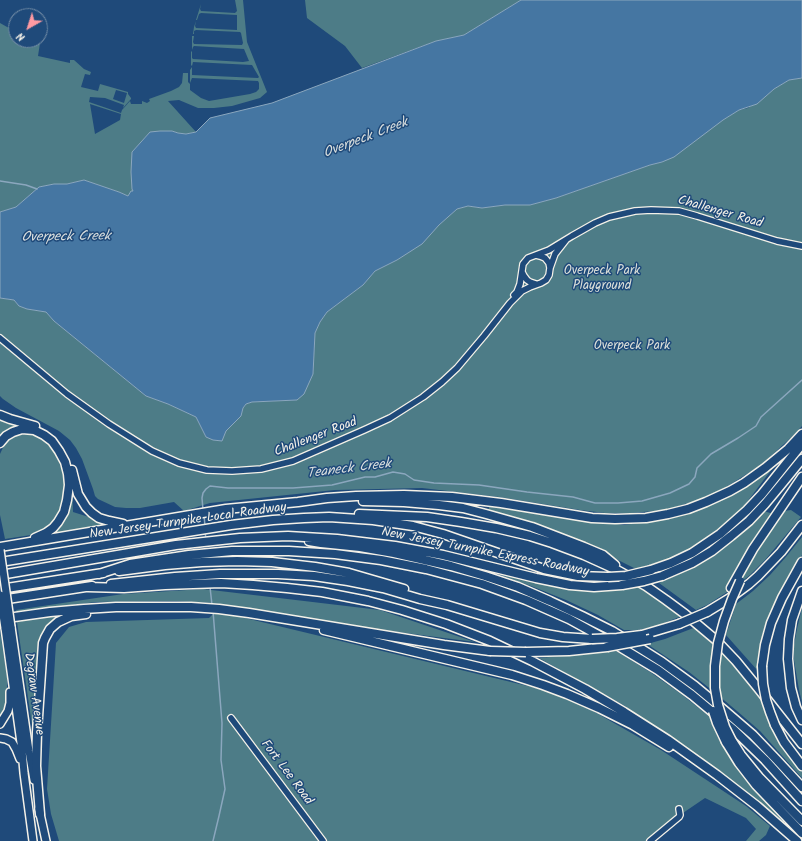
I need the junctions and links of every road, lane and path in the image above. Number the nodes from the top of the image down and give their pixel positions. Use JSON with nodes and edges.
{"nodes":[{"id":1,"x":566,"y":240,"type":"junction"},
{"id":2,"x":802,"y":246,"type":"edge"},
{"id":3,"x":536,"y":255,"type":"junction"},
{"id":4,"x":550,"y":268,"type":"junction"},
{"id":5,"x":522,"y":272,"type":"junction"},
{"id":6,"x":536,"y":284,"type":"junction"},
{"id":7,"x":510,"y":302,"type":"junction"},
{"id":8,"x":0,"y":338,"type":"edge"},
{"id":9,"x":0,"y":415,"type":"edge"},
{"id":10,"x":802,"y":434,"type":"edge"},
{"id":11,"x":0,"y":442,"type":"edge"},
{"id":12,"x":802,"y":444,"type":"edge"},
{"id":13,"x":802,"y":459,"type":"edge"},
{"id":14,"x":802,"y":477,"type":"edge"},
{"id":15,"x":802,"y":485,"type":"edge"},
{"id":16,"x":298,"y":502,"type":"junction"},
{"id":17,"x":318,"y":517,"type":"junction"},
{"id":18,"x":127,"y":525,"type":"junction"},
{"id":19,"x":802,"y":525,"type":"edge"},
{"id":20,"x":288,"y":536,"type":"junction"},
{"id":21,"x":25,"y":542,"type":"junction"},
{"id":22,"x":0,"y":547,"type":"edge"},
{"id":23,"x":0,"y":550,"type":"edge"},
{"id":24,"x":202,"y":558,"type":"junction"},
{"id":25,"x":0,"y":562,"type":"edge"},
{"id":26,"x":802,"y":562,"type":"edge"},
{"id":27,"x":0,"y":574,"type":"edge"},
{"id":28,"x":631,"y":577,"type":"junction"},
{"id":29,"x":88,"y":587,"type":"junction"},
{"id":30,"x":0,"y":589,"type":"edge"},
{"id":31,"x":802,"y":591,"type":"edge"},
{"id":32,"x":0,"y":595,"type":"edge"},
{"id":33,"x":0,"y":601,"type":"edge"},
{"id":34,"x":447,"y":605,"type":"junction"},
{"id":35,"x":129,"y":607,"type":"junction"},
{"id":36,"x":0,"y":619,"type":"edge"},
{"id":37,"x":291,"y":620,"type":"junction"},
{"id":38,"x":8,"y":628,"type":"junction"},
{"id":39,"x":646,"y":637,"type":"junction"},
{"id":40,"x":9,"y":660,"type":"junction"},
{"id":41,"x":231,"y":718,"type":"dead end"},
{"id":42,"x":802,"y":720,"type":"edge"},
{"id":43,"x":0,"y":724,"type":"edge"},
{"id":44,"x":0,"y":738,"type":"edge"},
{"id":45,"x":729,"y":742,"type":"junction"},
{"id":46,"x":802,"y":744,"type":"edge"},
{"id":47,"x":802,"y":766,"type":"edge"},
{"id":48,"x":24,"y":773,"type":"junction"},
{"id":49,"x":724,"y":780,"type":"junction"},
{"id":50,"x":802,"y":787,"type":"edge"},
{"id":51,"x":802,"y":801,"type":"edge"},
{"id":52,"x":679,"y":810,"type":"dead end"},
{"id":53,"x":40,"y":814,"type":"junction"},
{"id":54,"x":802,"y":821,"type":"edge"},
{"id":55,"x":802,"y":833,"type":"edge"},
{"id":56,"x":33,"y":841,"type":"edge"},
{"id":57,"x":46,"y":841,"type":"edge"},
{"id":58,"x":323,"y":841,"type":"edge"},
{"id":59,"x":650,"y":841,"type":"edge"},
{"id":60,"x":797,"y":841,"type":"edge"}],
"edges":[{"from":1,"to":2,"type":"street","name":"Challenger Road"},
{"from":1,"to":3,"type":"street","name":"Challenger Road"},
{"from":1,"to":4,"type":"street","name":"Challenger Road"},
{"from":3,"to":4,"type":"street"},
{"from":3,"to":5,"type":"street","name":"Challenger Road"},
{"from":4,"to":6,"type":"street","name":"Challenger Road"},
{"from":5,"to":6,"type":"street"},
{"from":5,"to":7,"type":"street","name":"Challenger Road"},
{"from":6,"to":7,"type":"street","name":"Challenger Road"},
{"from":7,"to":8,"type":"street","name":"Challenger Road"},
{"from":9,"to":18,"type":"highway"},
{"from":10,"to":16,"type":"highway"},
{"from":11,"to":21,"type":"highway"},
{"from":12,"to":17,"type":"highway","name":"New Jersey Turnpike Local Roadway","bridge":true},
{"from":13,"to":20,"type":"highway","name":"New Jersey Turnpike Express Roadway","bridge":true},
{"from":14,"to":45,"type":"highway","bridge":true},
{"from":15,"to":45,"type":"highway","bridge":true},
{"from":16,"to":18,"type":"highway"},
{"from":16,"to":28,"type":"highway"},
{"from":17,"to":25,"type":"highway","name":"New Jersey Turnpike Local Roadway"},
{"from":17,"to":28,"type":"highway"},
{"from":18,"to":21,"type":"highway"},
{"from":19,"to":39,"type":"highway","bridge":true},
{"from":20,"to":27,"type":"highway","name":"New Jersey Turnpike Express Roadway"},
{"from":20,"to":50,"type":"highway"},
{"from":21,"to":22,"type":"highway"},
{"from":23,"to":38,"type":"main road","name":"Degraw Avenue","bridge":true},
{"from":24,"to":30,"type":"highway"},
{"from":24,"to":34,"type":"highway"},
{"from":24,"to":51,"type":"highway"},
{"from":26,"to":47,"type":"highway","bridge":true},
{"from":28,"to":46,"type":"highway"},
{"from":29,"to":33,"type":"highway"},
{"from":29,"to":34,"type":"highway"},
{"from":29,"to":49,"type":"highway"},
{"from":31,"to":42,"type":"highway"},
{"from":32,"to":38,"type":"main road","name":"Degraw Avenue","bridge":true},
{"from":34,"to":39,"type":"highway","bridge":true},
{"from":35,"to":36,"type":"highway"},
{"from":35,"to":37,"type":"highway"},
{"from":35,"to":53,"type":"highway"},
{"from":37,"to":39,"type":"highway","bridge":true},
{"from":37,"to":49,"type":"highway"},
{"from":38,"to":40,"type":"main road","name":"Degraw Avenue"},
{"from":38,"to":53,"type":"main road","name":"Degraw Avenue"},
{"from":40,"to":43,"type":"main road"},
{"from":40,"to":48,"type":"main road","name":"Degraw Avenue"},
{"from":41,"to":58,"type":"street","name":"Fort Lee Road"},
{"from":44,"to":48,"type":"main road"},
{"from":45,"to":54,"type":"highway"},
{"from":45,"to":55,"type":"highway"},
{"from":48,"to":56,"type":"main road","name":"Degraw Avenue"},
{"from":49,"to":60,"type":"highway"},
{"from":52,"to":59,"type":"street"},
{"from":53,"to":57,"type":"main road","name":"Degraw Avenue"}]}
